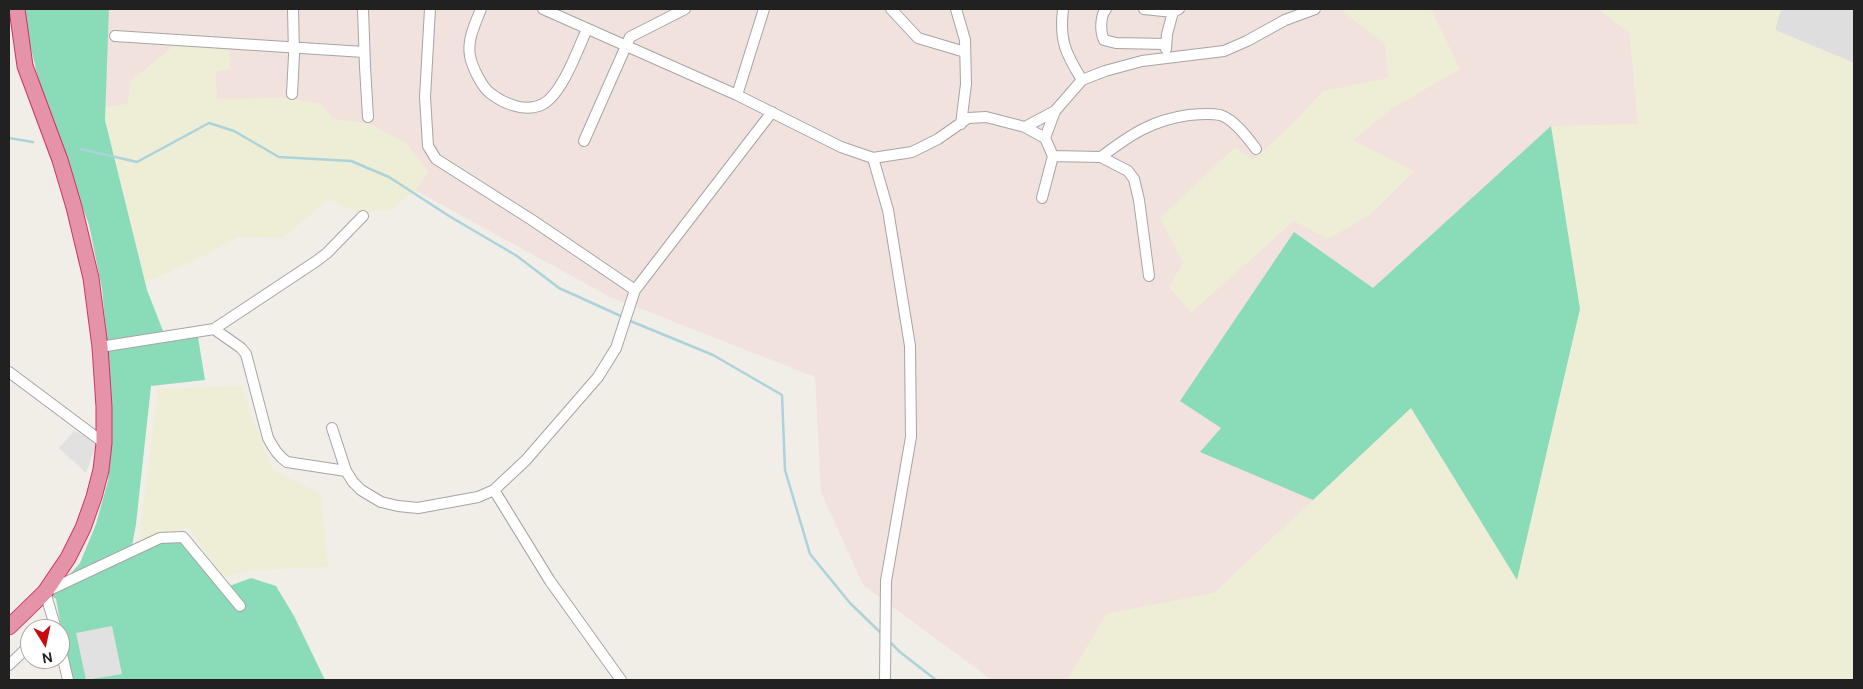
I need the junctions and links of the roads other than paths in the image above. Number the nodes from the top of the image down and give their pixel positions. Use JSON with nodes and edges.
{"nodes":[{"id":1,"x":17,"y":9,"type":"edge"},
{"id":2,"x":292,"y":9,"type":"edge"},
{"id":3,"x":363,"y":9,"type":"edge"},
{"id":4,"x":430,"y":9,"type":"edge"},
{"id":5,"x":481,"y":9,"type":"edge"},
{"id":6,"x":543,"y":9,"type":"edge"},
{"id":7,"x":685,"y":9,"type":"edge"},
{"id":8,"x":764,"y":9,"type":"edge"},
{"id":9,"x":891,"y":9,"type":"edge"},
{"id":10,"x":956,"y":9,"type":"edge"},
{"id":11,"x":1063,"y":9,"type":"edge"},
{"id":12,"x":1106,"y":9,"type":"edge"},
{"id":13,"x":1144,"y":9,"type":"edge"},
{"id":14,"x":1315,"y":9,"type":"edge"},
{"id":15,"x":1176,"y":10,"type":"edge"},
{"id":16,"x":587,"y":29,"type":"junction"},
{"id":17,"x":116,"y":36,"type":"dead end"},
{"id":18,"x":1166,"y":44,"type":"junction"},
{"id":19,"x":625,"y":46,"type":"junction"},
{"id":20,"x":294,"y":48,"type":"junction"},
{"id":21,"x":364,"y":52,"type":"junction"},
{"id":22,"x":965,"y":52,"type":"junction"},
{"id":23,"x":1167,"y":58,"type":"junction"},
{"id":24,"x":1082,"y":80,"type":"junction"},
{"id":25,"x":292,"y":94,"type":"dead end"},
{"id":26,"x":737,"y":94,"type":"junction"},
{"id":27,"x":1055,"y":111,"type":"junction"},
{"id":28,"x":772,"y":112,"type":"junction"},
{"id":29,"x":368,"y":117,"type":"dead end"},
{"id":30,"x":961,"y":124,"type":"junction"},
{"id":31,"x":1025,"y":127,"type":"junction"},
{"id":32,"x":1045,"y":138,"type":"junction"},
{"id":33,"x":584,"y":141,"type":"dead end"},
{"id":34,"x":1256,"y":149,"type":"dead end"},
{"id":35,"x":1053,"y":156,"type":"junction"},
{"id":36,"x":874,"y":158,"type":"junction"},
{"id":37,"x":1101,"y":158,"type":"junction"},
{"id":38,"x":1042,"y":198,"type":"dead end"},
{"id":39,"x":363,"y":216,"type":"dead end"},
{"id":40,"x":1149,"y":276,"type":"dead end"},
{"id":41,"x":635,"y":290,"type":"junction"},
{"id":42,"x":214,"y":329,"type":"junction"},
{"id":43,"x":100,"y":347,"type":"junction"},
{"id":44,"x":9,"y":372,"type":"edge"},
{"id":45,"x":332,"y":428,"type":"dead end"},
{"id":46,"x":104,"y":443,"type":"junction"},
{"id":47,"x":346,"y":471,"type":"junction"},
{"id":48,"x":494,"y":490,"type":"junction"},
{"id":49,"x":45,"y":592,"type":"junction"},
{"id":50,"x":240,"y":606,"type":"dead end"},
{"id":51,"x":51,"y":619,"type":"edge"},
{"id":52,"x":9,"y":627,"type":"edge"},
{"id":53,"x":20,"y":655,"type":"edge"},
{"id":54,"x":9,"y":665,"type":"edge"},
{"id":55,"x":621,"y":680,"type":"edge"},
{"id":56,"x":885,"y":680,"type":"edge"}],
"edges":[{"from":1,"to":43,"type":"highway"},
{"from":2,"to":20,"type":"street"},
{"from":3,"to":21,"type":"street"},
{"from":4,"to":41,"type":"street"},
{"from":5,"to":16,"type":"street"},
{"from":6,"to":16,"type":"street"},
{"from":7,"to":19,"type":"street"},
{"from":8,"to":26,"type":"street"},
{"from":9,"to":22,"type":"street"},
{"from":10,"to":22,"type":"street"},
{"from":11,"to":24,"type":"street"},
{"from":12,"to":18,"type":"street"},
{"from":13,"to":15,"type":"street"},
{"from":14,"to":23,"type":"street"},
{"from":15,"to":18,"type":"street"},
{"from":16,"to":19,"type":"street"},
{"from":17,"to":20,"type":"street"},
{"from":18,"to":23,"type":"street"},
{"from":19,"to":26,"type":"street"},
{"from":19,"to":33,"type":"street"},
{"from":20,"to":21,"type":"street"},
{"from":20,"to":25,"type":"street"},
{"from":21,"to":29,"type":"street"},
{"from":22,"to":30,"type":"street"},
{"from":23,"to":24,"type":"street"},
{"from":24,"to":27,"type":"street"},
{"from":26,"to":28,"type":"street"},
{"from":27,"to":31,"type":"street"},
{"from":27,"to":32,"type":"street"},
{"from":28,"to":36,"type":"street"},
{"from":28,"to":41,"type":"street"},
{"from":30,"to":31,"type":"street"},
{"from":30,"to":36,"type":"street"},
{"from":31,"to":32,"type":"street"},
{"from":32,"to":35,"type":"street"},
{"from":34,"to":37,"type":"street"},
{"from":35,"to":37,"type":"street"},
{"from":35,"to":38,"type":"street"},
{"from":36,"to":56,"type":"street"},
{"from":37,"to":40,"type":"street"},
{"from":39,"to":42,"type":"street"},
{"from":41,"to":48,"type":"street"},
{"from":42,"to":43,"type":"street"},
{"from":42,"to":47,"type":"street"},
{"from":43,"to":46,"type":"highway"},
{"from":44,"to":46,"type":"street"},
{"from":45,"to":47,"type":"street"},
{"from":46,"to":49,"type":"highway"},
{"from":47,"to":48,"type":"street"},
{"from":48,"to":55,"type":"street"},
{"from":49,"to":50,"type":"street"},
{"from":49,"to":51,"type":"street"},
{"from":49,"to":52,"type":"highway"},
{"from":53,"to":54,"type":"street"}]}
